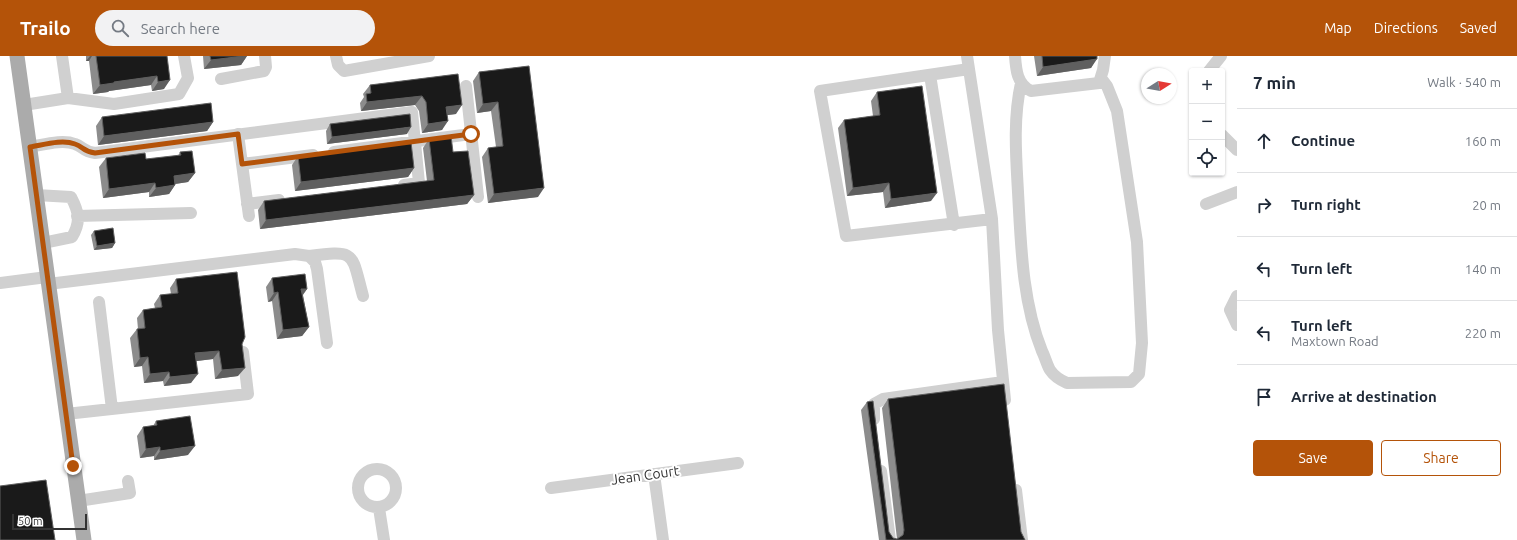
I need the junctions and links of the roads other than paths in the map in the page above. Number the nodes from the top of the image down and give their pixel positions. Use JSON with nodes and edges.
{"nodes":[{"id":1,"x":17,"y":56,"type":"edge"},
{"id":2,"x":62,"y":56,"type":"edge"},
{"id":3,"x":184,"y":56,"type":"edge"},
{"id":4,"x":265,"y":56,"type":"edge"},
{"id":5,"x":336,"y":56,"type":"edge"},
{"id":6,"x":429,"y":56,"type":"edge"},
{"id":7,"x":967,"y":56,"type":"edge"},
{"id":8,"x":1015,"y":56,"type":"edge"},
{"id":9,"x":1105,"y":56,"type":"edge"},
{"id":10,"x":1221,"y":56,"type":"edge"},
{"id":11,"x":1211,"y":68,"type":"edge"},
{"id":12,"x":969,"y":69,"type":"junction"},
{"id":13,"x":930,"y":74,"type":"junction"},
{"id":14,"x":1101,"y":78,"type":"junction"},
{"id":15,"x":221,"y":79,"type":"dead end"},
{"id":16,"x":1021,"y":83,"type":"junction"},
{"id":17,"x":466,"y":86,"type":"dead end"},
{"id":18,"x":68,"y":98,"type":"junction"},
{"id":19,"x":24,"y":105,"type":"junction"},
{"id":20,"x":238,"y":134,"type":"junction"},
{"id":21,"x":471,"y":134,"type":"junction"},
{"id":22,"x":1225,"y":138,"type":"edge"},
{"id":23,"x":415,"y":142,"type":"junction"},
{"id":24,"x":30,"y":147,"type":"junction"},
{"id":25,"x":1237,"y":150,"type":"edge"},
{"id":26,"x":242,"y":164,"type":"junction"},
{"id":27,"x":395,"y":186,"type":"edge"},
{"id":28,"x":1237,"y":192,"type":"edge"},
{"id":29,"x":36,"y":195,"type":"junction"},
{"id":30,"x":478,"y":197,"type":"dead end"},
{"id":31,"x":294,"y":199,"type":"edge"},
{"id":32,"x":1206,"y":204,"type":"dead end"},
{"id":33,"x":191,"y":212,"type":"dead end"},
{"id":34,"x":78,"y":216,"type":"junction"},
{"id":35,"x":992,"y":219,"type":"junction"},
{"id":36,"x":954,"y":225,"type":"junction"},
{"id":37,"x":43,"y":243,"type":"junction"},
{"id":38,"x":310,"y":256,"type":"junction"},
{"id":39,"x":47,"y":280,"type":"junction"},
{"id":40,"x":0,"y":283,"type":"edge"},
{"id":41,"x":363,"y":296,"type":"dead end"},
{"id":42,"x":1237,"y":296,"type":"edge"},
{"id":43,"x":99,"y":302,"type":"dead end"},
{"id":44,"x":1237,"y":325,"type":"edge"},
{"id":45,"x":327,"y":343,"type":"dead end"},
{"id":46,"x":243,"y":352,"type":"edge"},
{"id":47,"x":1003,"y":382,"type":"junction"},
{"id":48,"x":112,"y":409,"type":"junction"},
{"id":49,"x":1006,"y":411,"type":"edge"},
{"id":50,"x":66,"y":414,"type":"junction"},
{"id":51,"x":876,"y":431,"type":"edge"},
{"id":52,"x":880,"y":462,"type":"edge"},
{"id":53,"x":738,"y":463,"type":"dead end"},
{"id":54,"x":654,"y":474,"type":"junction"},
{"id":55,"x":1014,"y":479,"type":"edge"},
{"id":56,"x":128,"y":481,"type":"dead end"},
{"id":57,"x":551,"y":488,"type":"dead end"},
{"id":58,"x":78,"y":501,"type":"junction"},
{"id":59,"x":379,"y":508,"type":"dead end"},
{"id":60,"x":84,"y":540,"type":"edge"},
{"id":61,"x":384,"y":540,"type":"edge"},
{"id":62,"x":663,"y":540,"type":"edge"},
{"id":63,"x":890,"y":540,"type":"edge"},
{"id":64,"x":1022,"y":540,"type":"edge"}],
"edges":[{"from":1,"to":19,"type":"main road"},
{"from":2,"to":18,"type":"street"},
{"from":3,"to":18,"type":"street"},
{"from":4,"to":15,"type":"street"},
{"from":5,"to":6,"type":"street"},
{"from":7,"to":12,"type":"street"},
{"from":8,"to":16,"type":"street"},
{"from":9,"to":14,"type":"street"},
{"from":10,"to":11,"type":"street"},
{"from":12,"to":13,"type":"street"},
{"from":12,"to":35,"type":"street"},
{"from":13,"to":36,"type":"street"},
{"from":13,"to":36,"type":"street"},
{"from":14,"to":16,"type":"street"},
{"from":14,"to":16,"type":"street"},
{"from":17,"to":21,"type":"street"},
{"from":18,"to":19,"type":"street"},
{"from":19,"to":24,"type":"main road"},
{"from":20,"to":23,"type":"street"},
{"from":20,"to":24,"type":"street"},
{"from":20,"to":26,"type":"street"},
{"from":21,"to":23,"type":"street"},
{"from":21,"to":30,"type":"street"},
{"from":22,"to":25,"type":"street"},
{"from":23,"to":26,"type":"street"},
{"from":23,"to":27,"type":"street"},
{"from":24,"to":29,"type":"main road"},
{"from":26,"to":31,"type":"street"},
{"from":28,"to":32,"type":"street"},
{"from":29,"to":34,"type":"street"},
{"from":29,"to":37,"type":"main road"},
{"from":33,"to":34,"type":"street"},
{"from":34,"to":37,"type":"street"},
{"from":35,"to":36,"type":"street"},
{"from":35,"to":47,"type":"street"},
{"from":37,"to":39,"type":"main road"},
{"from":38,"to":39,"type":"street"},
{"from":38,"to":41,"type":"street"},
{"from":38,"to":45,"type":"street"},
{"from":39,"to":40,"type":"street"},
{"from":39,"to":50,"type":"main road"},
{"from":42,"to":44,"type":"street"},
{"from":43,"to":48,"type":"street"},
{"from":46,"to":48,"type":"street"},
{"from":47,"to":49,"type":"street"},
{"from":47,"to":51,"type":"street"},
{"from":48,"to":50,"type":"street"},
{"from":50,"to":58,"type":"main road"},
{"from":52,"to":63,"type":"street"},
{"from":53,"to":54,"type":"street","name":"Jean Court"},
{"from":54,"to":57,"type":"street","name":"Jean Court"},
{"from":54,"to":62,"type":"street"},
{"from":55,"to":64,"type":"street"},
{"from":56,"to":58,"type":"street"},
{"from":58,"to":60,"type":"main road"},
{"from":59,"to":61,"type":"street"}]}
